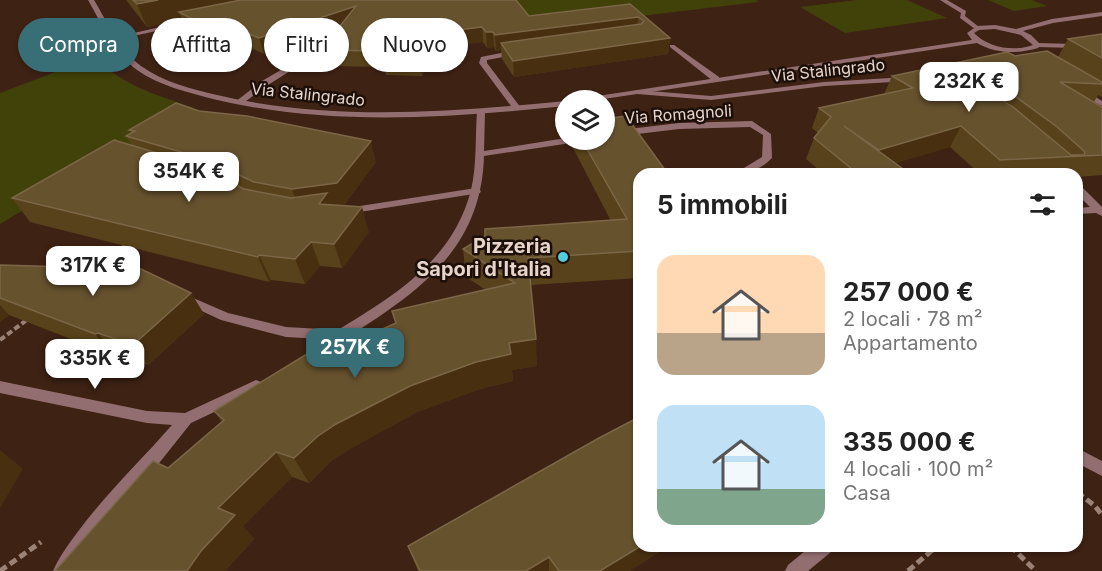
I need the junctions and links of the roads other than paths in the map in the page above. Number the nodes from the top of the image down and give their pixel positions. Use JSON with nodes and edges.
{"nodes":[{"id":1,"x":91,"y":0,"type":"edge"},
{"id":2,"x":943,"y":0,"type":"edge"},
{"id":3,"x":1102,"y":14,"type":"edge"},
{"id":4,"x":102,"y":18,"type":"edge"},
{"id":5,"x":977,"y":28,"type":"junction"},
{"id":6,"x":1016,"y":31,"type":"junction"},
{"id":7,"x":1102,"y":38,"type":"edge"},
{"id":8,"x":978,"y":41,"type":"junction"},
{"id":9,"x":1037,"y":45,"type":"junction"},
{"id":10,"x":672,"y":46,"type":"edge"},
{"id":11,"x":1015,"y":50,"type":"junction"},
{"id":12,"x":521,"y":51,"type":"edge"},
{"id":13,"x":1030,"y":59,"type":"edge"},
{"id":14,"x":139,"y":67,"type":"edge"},
{"id":15,"x":284,"y":72,"type":"edge"},
{"id":16,"x":716,"y":79,"type":"junction"},
{"id":17,"x":913,"y":79,"type":"edge"},
{"id":18,"x":1074,"y":87,"type":"edge"},
{"id":19,"x":637,"y":92,"type":"junction"},
{"id":20,"x":615,"y":95,"type":"edge"},
{"id":21,"x":239,"y":102,"type":"junction"},
{"id":22,"x":555,"y":104,"type":"edge"},
{"id":23,"x":1102,"y":105,"type":"edge"},
{"id":24,"x":517,"y":108,"type":"junction"},
{"id":25,"x":481,"y":112,"type":"junction"},
{"id":26,"x":615,"y":134,"type":"edge"},
{"id":27,"x":555,"y":142,"type":"edge"},
{"id":28,"x":480,"y":154,"type":"junction"},
{"id":29,"x":752,"y":168,"type":"edge"},
{"id":30,"x":476,"y":191,"type":"junction"},
{"id":31,"x":1083,"y":194,"type":"edge"},
{"id":32,"x":1083,"y":211,"type":"edge"},
{"id":33,"x":1100,"y":211,"type":"edge"},
{"id":34,"x":336,"y":213,"type":"edge"},
{"id":35,"x":171,"y":291,"type":"edge"},
{"id":36,"x":339,"y":335,"type":"junction"},
{"id":37,"x":305,"y":358,"type":"edge"},
{"id":38,"x":269,"y":379,"type":"edge"},
{"id":39,"x":0,"y":387,"type":"edge"},
{"id":40,"x":186,"y":419,"type":"junction"},
{"id":41,"x":1083,"y":458,"type":"edge"},
{"id":42,"x":1102,"y":469,"type":"edge"},
{"id":43,"x":818,"y":552,"type":"edge"},
{"id":44,"x":62,"y":571,"type":"edge"},
{"id":45,"x":794,"y":571,"type":"edge"}],
"edges":[{"from":1,"to":4,"type":"street","name":"Via Stalingrado"},
{"from":2,"to":5,"type":"street"},
{"from":3,"to":6,"type":"street"},
{"from":5,"to":6,"type":"street"},
{"from":5,"to":8,"type":"street"},
{"from":6,"to":9,"type":"street"},
{"from":7,"to":9,"type":"street"},
{"from":8,"to":11,"type":"street"},
{"from":8,"to":16,"type":"street","name":"Via Stalingrado"},
{"from":9,"to":11,"type":"street"},
{"from":10,"to":16,"type":"street"},
{"from":11,"to":13,"type":"street"},
{"from":12,"to":24,"type":"street"},
{"from":14,"to":21,"type":"street","name":"Via Stalingrado"},
{"from":15,"to":21,"type":"street","name":"Via Stalingrado"},
{"from":16,"to":19,"type":"street","name":"Via Stalingrado"},
{"from":17,"to":19,"type":"street","name":"Via Stalingrado"},
{"from":18,"to":23,"type":"street"},
{"from":19,"to":20,"type":"street","name":"Via Stalingrado"},
{"from":21,"to":25,"type":"street","name":"Via Stalingrado"},
{"from":22,"to":24,"type":"street","name":"Via Stalingrado"},
{"from":24,"to":25,"type":"street","name":"Via Stalingrado"},
{"from":25,"to":28,"type":"street"},
{"from":26,"to":29,"type":"street","name":"Via Romagnoli"},
{"from":27,"to":28,"type":"street"},
{"from":28,"to":30,"type":"street"},
{"from":30,"to":34,"type":"street"},
{"from":30,"to":36,"type":"street"},
{"from":31,"to":33,"type":"street"},
{"from":32,"to":33,"type":"street"},
{"from":35,"to":36,"type":"street"},
{"from":36,"to":37,"type":"street"},
{"from":38,"to":40,"type":"street"},
{"from":39,"to":40,"type":"street"},
{"from":40,"to":44,"type":"street"},
{"from":41,"to":42,"type":"street"},
{"from":43,"to":45,"type":"street"}]}
